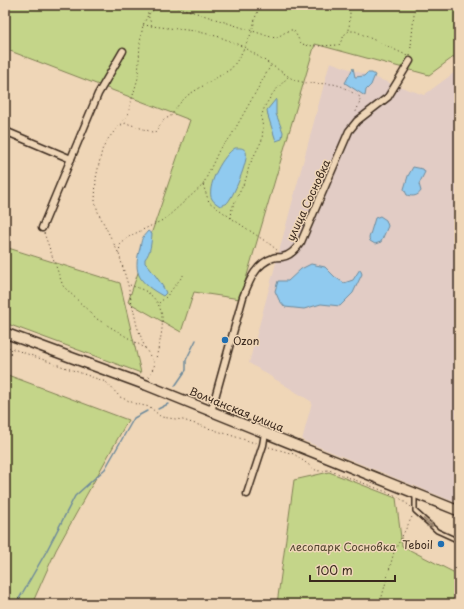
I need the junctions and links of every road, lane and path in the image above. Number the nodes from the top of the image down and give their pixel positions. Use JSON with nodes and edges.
{"nodes":[{"id":1,"x":149,"y":5,"type":"edge"},
{"id":2,"x":262,"y":5,"type":"edge"},
{"id":3,"x":348,"y":5,"type":"edge"},
{"id":4,"x":415,"y":5,"type":"edge"},
{"id":5,"x":148,"y":15,"type":"junction"},
{"id":6,"x":143,"y":25,"type":"junction"},
{"id":7,"x":152,"y":26,"type":"junction"},
{"id":8,"x":349,"y":31,"type":"junction"},
{"id":9,"x":252,"y":32,"type":"junction"},
{"id":10,"x":244,"y":47,"type":"junction"},
{"id":11,"x":124,"y":51,"type":"dead end"},
{"id":12,"x":410,"y":61,"type":"junction"},
{"id":13,"x":271,"y":65,"type":"junction"},
{"id":14,"x":289,"y":76,"type":"junction"},
{"id":15,"x":354,"y":117,"type":"dead end"},
{"id":16,"x":119,"y":126,"type":"junction"},
{"id":17,"x":5,"y":131,"type":"edge"},
{"id":18,"x":71,"y":159,"type":"junction"},
{"id":19,"x":203,"y":185,"type":"junction"},
{"id":20,"x":231,"y":218,"type":"junction"},
{"id":21,"x":42,"y":228,"type":"joint"},
{"id":22,"x":119,"y":254,"type":"junction"},
{"id":23,"x":284,"y":257,"type":"junction"},
{"id":24,"x":185,"y":273,"type":"dead end"},
{"id":25,"x":128,"y":285,"type":"junction"},
{"id":26,"x":159,"y":303,"type":"junction"},
{"id":27,"x":5,"y":333,"type":"edge"},
{"id":28,"x":5,"y":346,"type":"edge"},
{"id":29,"x":146,"y":348,"type":"junction"},
{"id":30,"x":155,"y":364,"type":"junction"},
{"id":31,"x":146,"y":385,"type":"junction"},
{"id":32,"x":211,"y":412,"type":"junction"},
{"id":33,"x":264,"y":433,"type":"junction"},
{"id":34,"x":263,"y":445,"type":"junction"},
{"id":35,"x":415,"y":492,"type":"junction"},
{"id":36,"x":247,"y":494,"type":"dead end"},
{"id":37,"x":415,"y":511,"type":"junction"},
{"id":38,"x":459,"y":511,"type":"edge"},
{"id":39,"x":459,"y":541,"type":"edge"},
{"id":40,"x":380,"y":604,"type":"edge"}],
"edges":[{"from":1,"to":5,"type":"path"},
{"from":2,"to":9,"type":"path"},
{"from":3,"to":8,"type":"path"},
{"from":4,"to":12,"type":"path"},
{"from":5,"to":6,"type":"path"},
{"from":5,"to":7,"type":"path"},
{"from":5,"to":9,"type":"path"},
{"from":6,"to":7,"type":"path"},
{"from":6,"to":16,"type":"path"},
{"from":7,"to":10,"type":"path"},
{"from":8,"to":9,"type":"path"},
{"from":8,"to":12,"type":"path"},
{"from":9,"to":10,"type":"path"},
{"from":10,"to":13,"type":"path"},
{"from":10,"to":16,"type":"path"},
{"from":11,"to":18,"type":"street"},
{"from":12,"to":23,"type":"street","name":"улица Сосновка"},
{"from":13,"to":14,"type":"path"},
{"from":13,"to":19,"type":"path"},
{"from":14,"to":15,"type":"path"},
{"from":14,"to":20,"type":"path"},
{"from":16,"to":22,"type":"path"},
{"from":17,"to":18,"type":"street"},
{"from":18,"to":21,"type":"street"},
{"from":19,"to":20,"type":"path"},
{"from":19,"to":22,"type":"path"},
{"from":20,"to":23,"type":"path"},
{"from":21,"to":29,"type":"path"},
{"from":22,"to":25,"type":"path"},
{"from":23,"to":32,"type":"street","name":"улица Сосновка"},
{"from":24,"to":26,"type":"path"},
{"from":25,"to":26,"type":"path"},
{"from":25,"to":29,"type":"path"},
{"from":26,"to":30,"type":"path"},
{"from":27,"to":31,"type":"main road","name":"Волчанская улица"},
{"from":28,"to":34,"type":"path"},
{"from":29,"to":30,"type":"path"},
{"from":30,"to":31,"type":"path"},
{"from":31,"to":32,"type":"main road","name":"Волчанская улица"},
{"from":32,"to":33,"type":"main road","name":"Волчанская улица"},
{"from":33,"to":34,"type":"street"},
{"from":33,"to":35,"type":"main road","name":"Волчанская улица"},
{"from":34,"to":36,"type":"street"},
{"from":34,"to":37,"type":"path"},
{"from":35,"to":37,"type":"lane"},
{"from":35,"to":38,"type":"main road","name":"Волчанская улица"},
{"from":37,"to":39,"type":"lane","one_way":true},
{"from":37,"to":40,"type":"path"}]}
